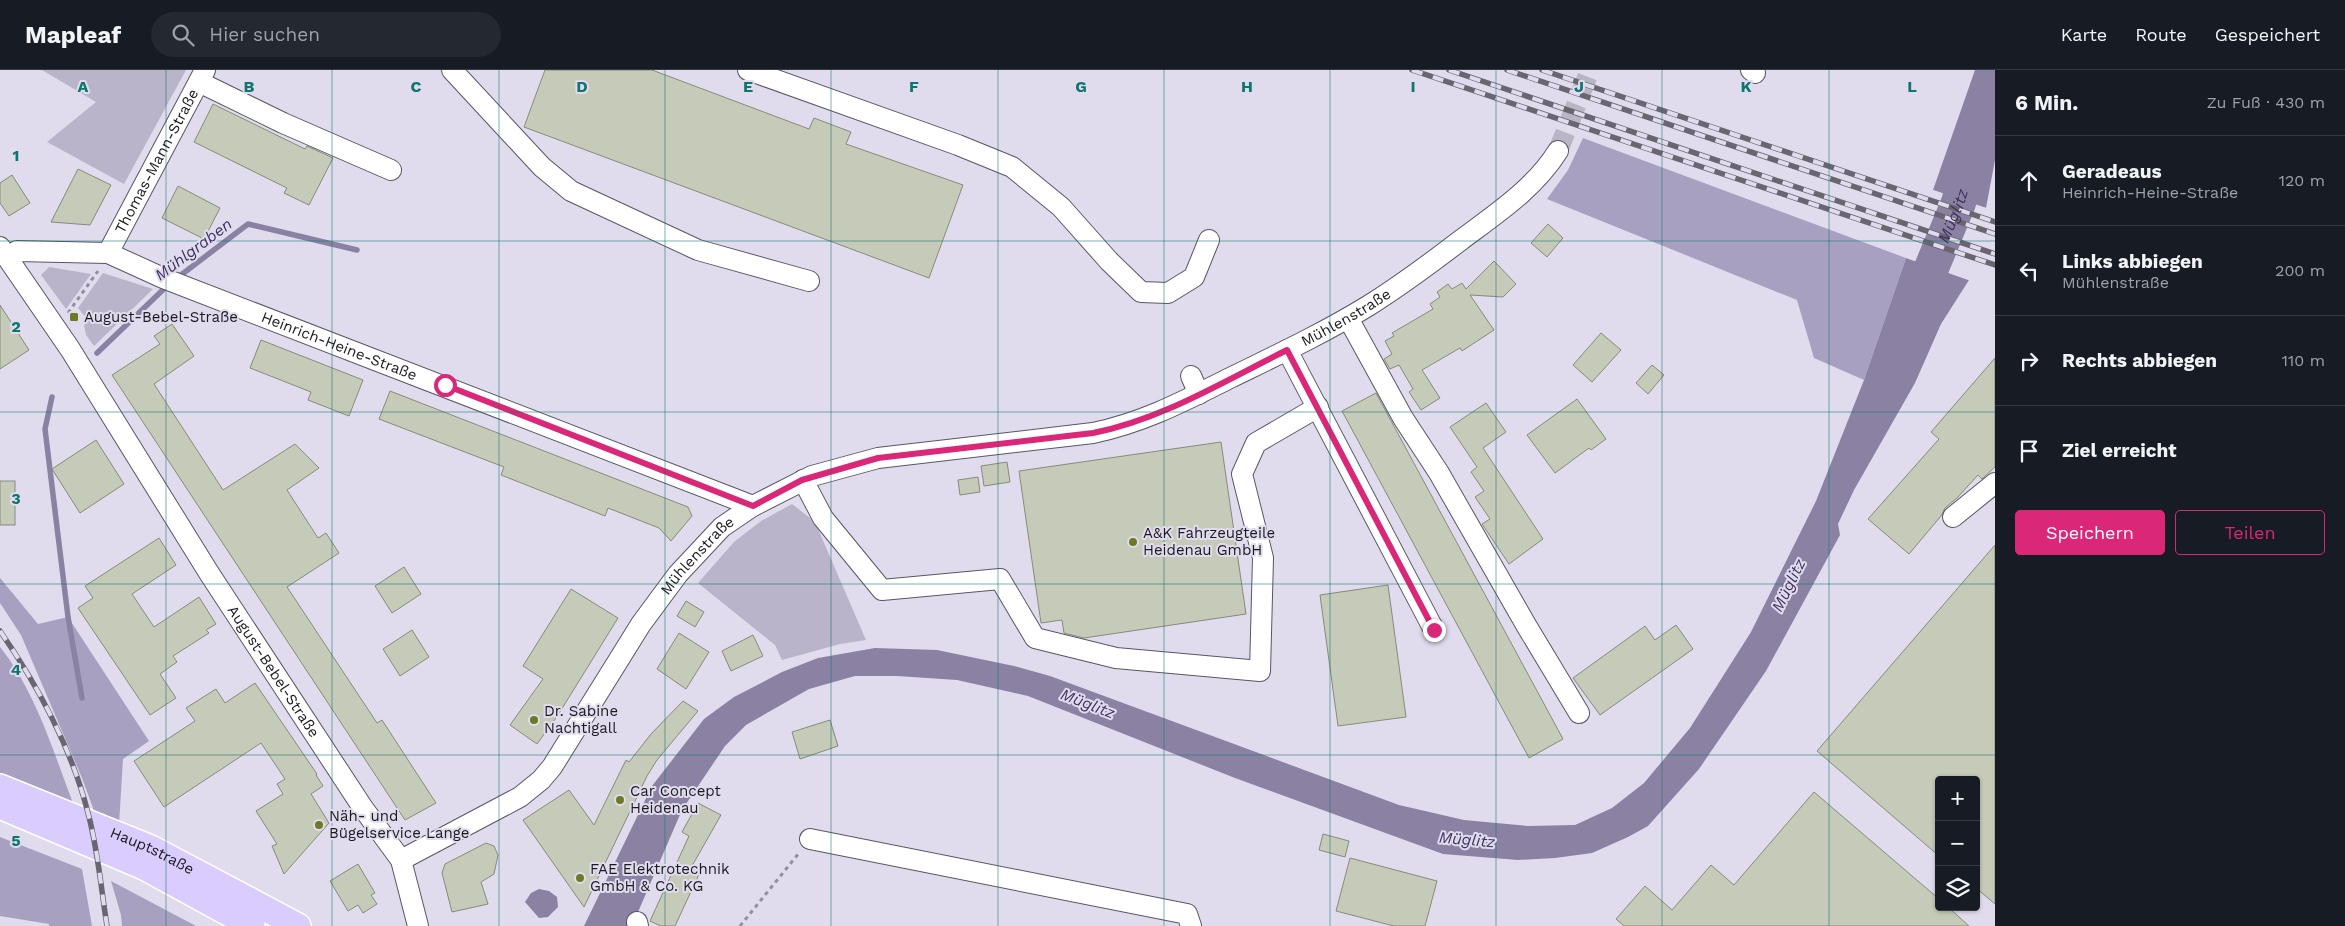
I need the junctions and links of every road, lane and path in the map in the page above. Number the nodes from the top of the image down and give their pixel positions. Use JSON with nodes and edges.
{"nodes":[{"id":1,"x":452,"y":70,"type":"edge"},
{"id":2,"x":748,"y":70,"type":"edge"},
{"id":3,"x":202,"y":76,"type":"edge"},
{"id":4,"x":1558,"y":151,"type":"tunnel mouth"},
{"id":5,"x":391,"y":170,"type":"dead end"},
{"id":6,"x":1209,"y":240,"type":"dead end"},
{"id":7,"x":4,"y":252,"type":"edge"},
{"id":8,"x":108,"y":253,"type":"junction"},
{"id":9,"x":809,"y":281,"type":"dead end"},
{"id":10,"x":1348,"y":318,"type":"junction"},
{"id":11,"x":57,"y":329,"type":"junction"},
{"id":12,"x":1287,"y":350,"type":"junction"},
{"id":13,"x":1318,"y":407,"type":"junction"},
{"id":14,"x":802,"y":480,"type":"junction"},
{"id":15,"x":1995,"y":483,"type":"edge"},
{"id":16,"x":753,"y":506,"type":"junction"},
{"id":17,"x":1954,"y":516,"type":"dead end"},
{"id":18,"x":1434,"y":630,"type":"dead end"},
{"id":19,"x":1579,"y":713,"type":"dead end"},
{"id":20,"x":0,"y":786,"type":"edge"},
{"id":21,"x":0,"y":806,"type":"edge"},
{"id":22,"x":810,"y":839,"type":"joint"},
{"id":23,"x":401,"y":860,"type":"junction"},
{"id":24,"x":252,"y":926,"type":"edge"},
{"id":25,"x":298,"y":926,"type":"edge"},
{"id":26,"x":418,"y":926,"type":"edge"},
{"id":27,"x":740,"y":926,"type":"edge"},
{"id":28,"x":1191,"y":926,"type":"edge"}],
"edges":[{"from":1,"to":9,"type":"street"},
{"from":2,"to":6,"type":"street"},
{"from":3,"to":5,"type":"street"},
{"from":3,"to":8,"type":"street","name":"Thomas-Mann-Straße"},
{"from":4,"to":10,"type":"street","name":"Mühlenstraße"},
{"from":7,"to":8,"type":"street","name":"Heinrich-Heine-Straße"},
{"from":7,"to":11,"type":"street","name":"August-Bebel-Straße"},
{"from":8,"to":11,"type":"path"},
{"from":8,"to":16,"type":"street","name":"Heinrich-Heine-Straße"},
{"from":10,"to":12,"type":"street","name":"Mühlenstraße"},
{"from":10,"to":19,"type":"street"},
{"from":11,"to":23,"type":"street","name":"August-Bebel-Straße"},
{"from":12,"to":13,"type":"street"},
{"from":12,"to":14,"type":"street","name":"Mühlenstraße"},
{"from":13,"to":14,"type":"street"},
{"from":13,"to":18,"type":"street"},
{"from":14,"to":16,"type":"street","name":"Mühlenstraße"},
{"from":15,"to":17,"type":"street"},
{"from":16,"to":23,"type":"street","name":"Mühlenstraße"},
{"from":20,"to":25,"type":"main road","name":"Hauptstraße"},
{"from":21,"to":24,"type":"main road","name":"Hauptstraße"},
{"from":22,"to":27,"type":"path"},
{"from":22,"to":28,"type":"street"},
{"from":23,"to":26,"type":"street","name":"August-Bebel-Straße"}]}
